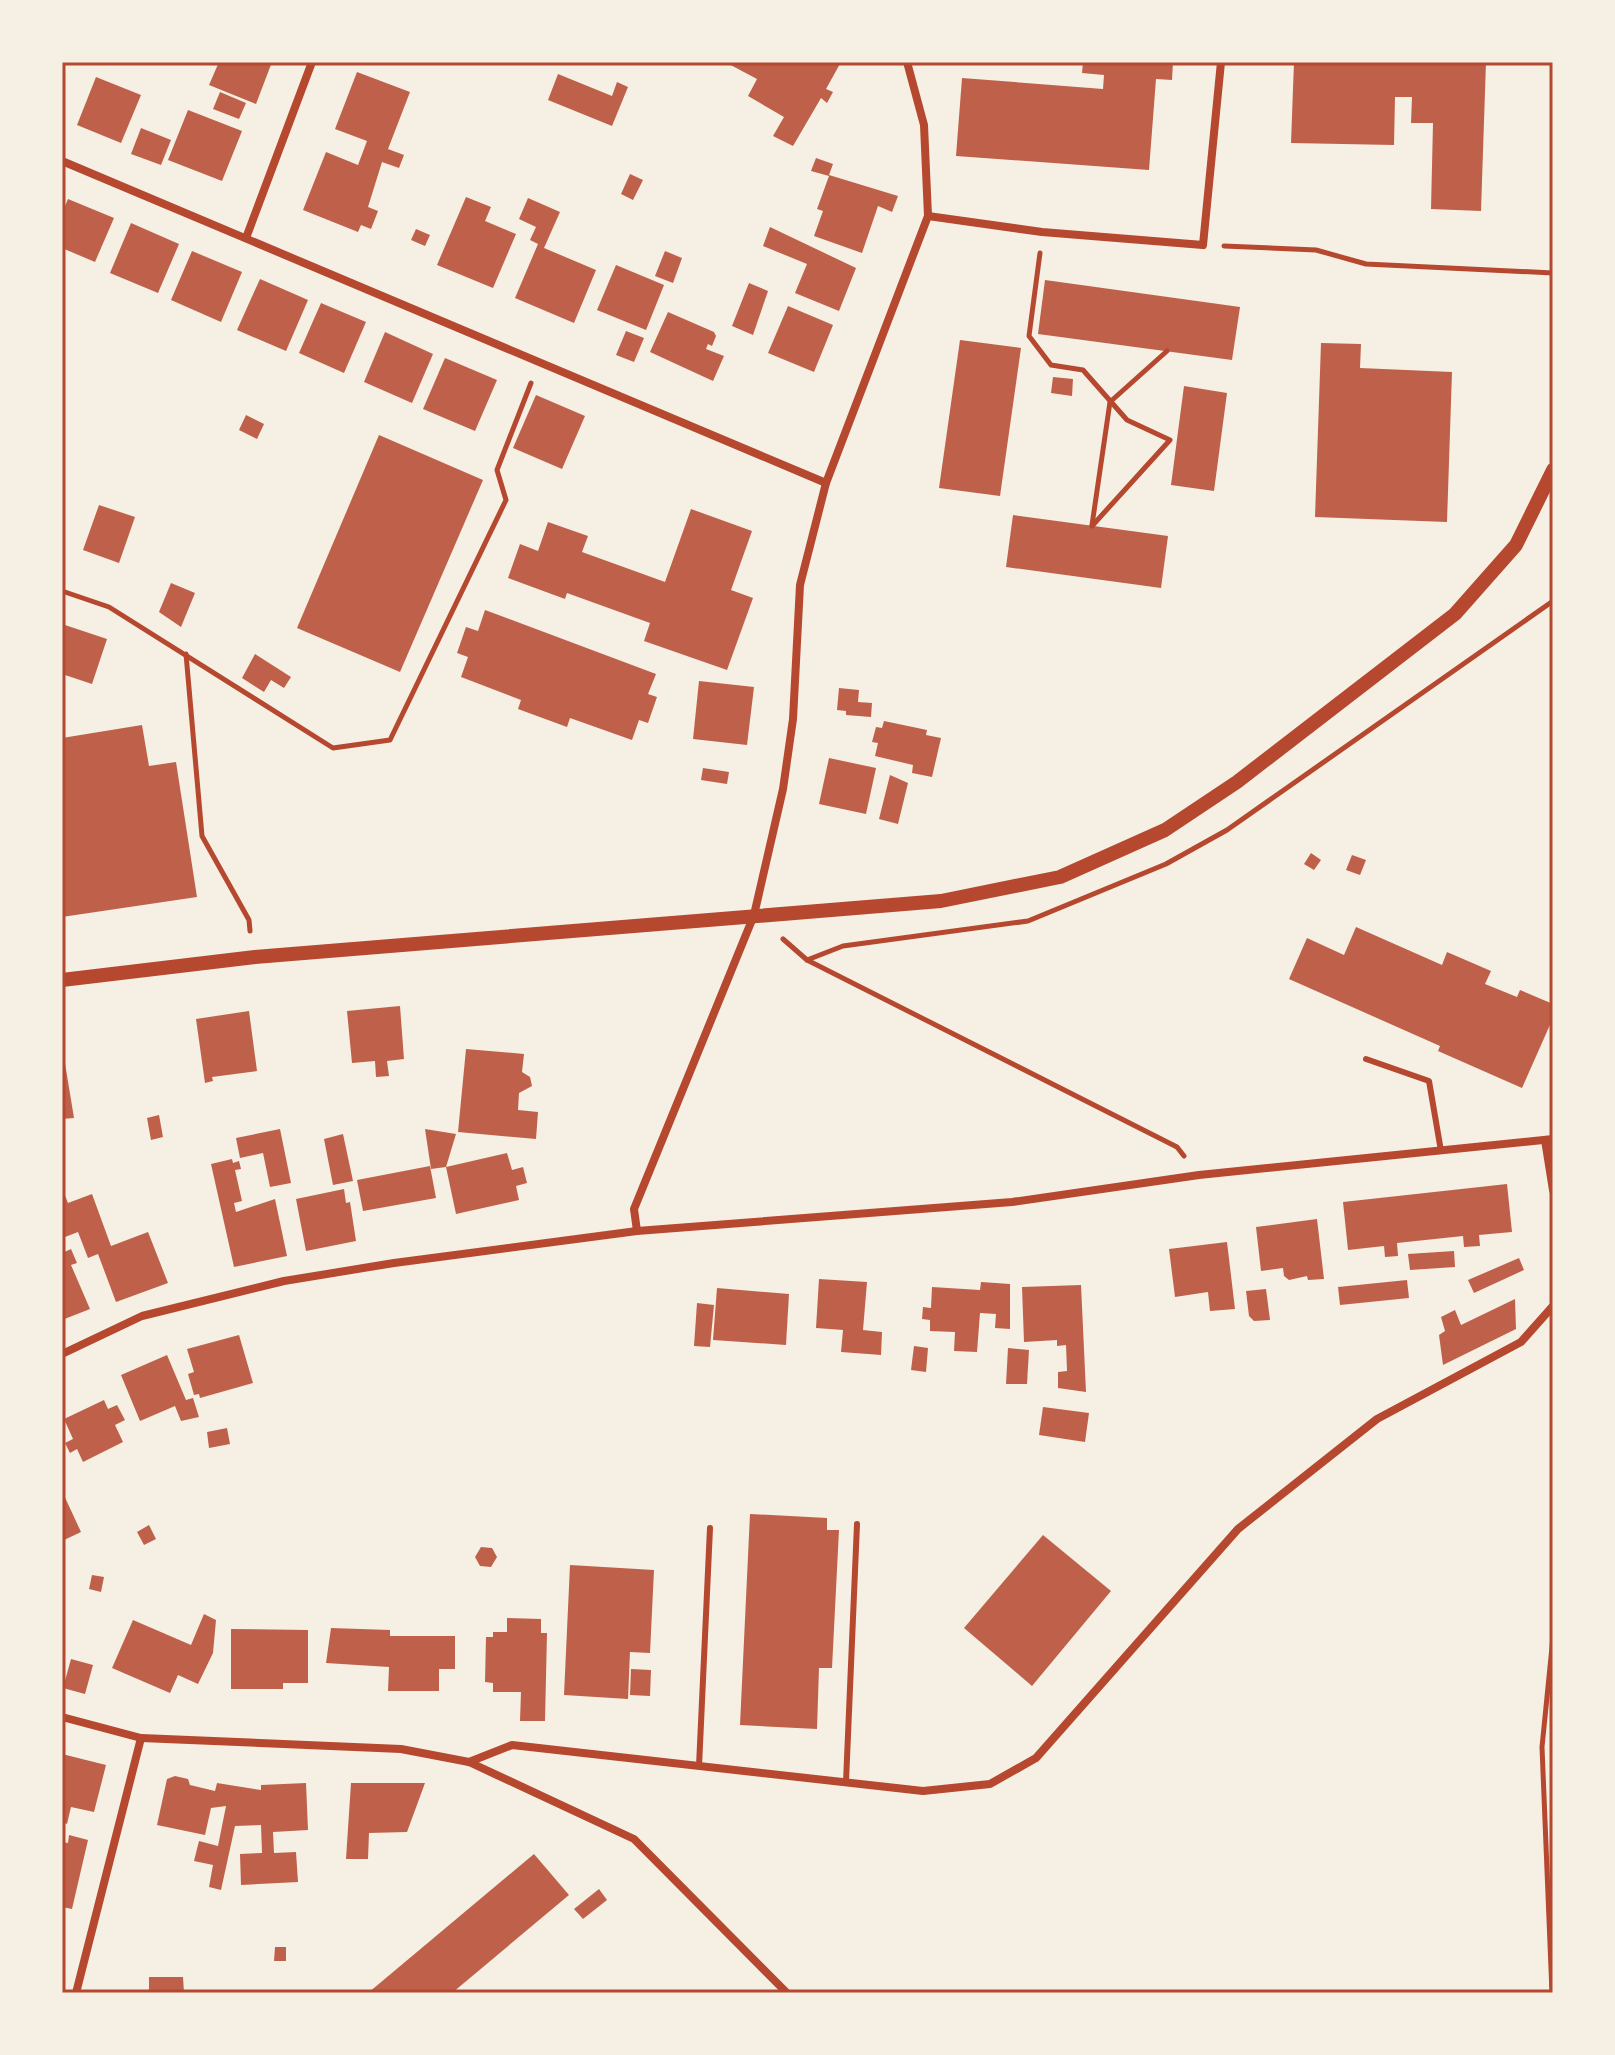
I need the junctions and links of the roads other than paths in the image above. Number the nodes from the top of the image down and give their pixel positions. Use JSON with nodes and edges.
{"nodes":[{"id":1,"x":312,"y":62,"type":"edge"},
{"id":2,"x":907,"y":62,"type":"edge"},
{"id":3,"x":1221,"y":62,"type":"edge"},
{"id":4,"x":62,"y":161,"type":"edge"},
{"id":5,"x":928,"y":216,"type":"junction"},
{"id":6,"x":246,"y":238,"type":"junction"},
{"id":7,"x":1553,"y":470,"type":"edge"},
{"id":8,"x":826,"y":483,"type":"junction"},
{"id":9,"x":754,"y":915,"type":"junction"},
{"id":10,"x":62,"y":980,"type":"edge"},
{"id":11,"x":1366,"y":1059,"type":"dead end"},
{"id":12,"x":1549,"y":1140,"type":"edge"},
{"id":13,"x":1441,"y":1151,"type":"junction"},
{"id":14,"x":1553,"y":1190,"type":"edge"},
{"id":15,"x":637,"y":1231,"type":"junction"},
{"id":16,"x":1553,"y":1306,"type":"edge"},
{"id":17,"x":62,"y":1354,"type":"edge"},
{"id":18,"x":857,"y":1524,"type":"dead end"},
{"id":19,"x":710,"y":1528,"type":"dead end"},
{"id":20,"x":62,"y":1717,"type":"edge"},
{"id":21,"x":141,"y":1738,"type":"junction"},
{"id":22,"x":469,"y":1762,"type":"junction"},
{"id":23,"x":699,"y":1766,"type":"junction"},
{"id":24,"x":846,"y":1782,"type":"junction"},
{"id":25,"x":76,"y":1993,"type":"edge"},
{"id":26,"x":787,"y":1993,"type":"edge"}],
"edges":[{"from":1,"to":6,"type":"street"},
{"from":2,"to":5,"type":"street"},
{"from":3,"to":5,"type":"street"},
{"from":4,"to":6,"type":"street"},
{"from":5,"to":8,"type":"street"},
{"from":6,"to":8,"type":"street"},
{"from":7,"to":9,"type":"street"},
{"from":8,"to":9,"type":"street"},
{"from":9,"to":10,"type":"street"},
{"from":9,"to":15,"type":"street"},
{"from":11,"to":13,"type":"lane"},
{"from":12,"to":13,"type":"street"},
{"from":12,"to":14,"type":"street"},
{"from":13,"to":15,"type":"street"},
{"from":15,"to":17,"type":"street"},
{"from":16,"to":24,"type":"street"},
{"from":18,"to":24,"type":"lane"},
{"from":19,"to":23,"type":"lane"},
{"from":20,"to":21,"type":"street"},
{"from":21,"to":22,"type":"street"},
{"from":21,"to":25,"type":"street"},
{"from":22,"to":23,"type":"street"},
{"from":22,"to":26,"type":"street"},
{"from":23,"to":24,"type":"street"}]}
